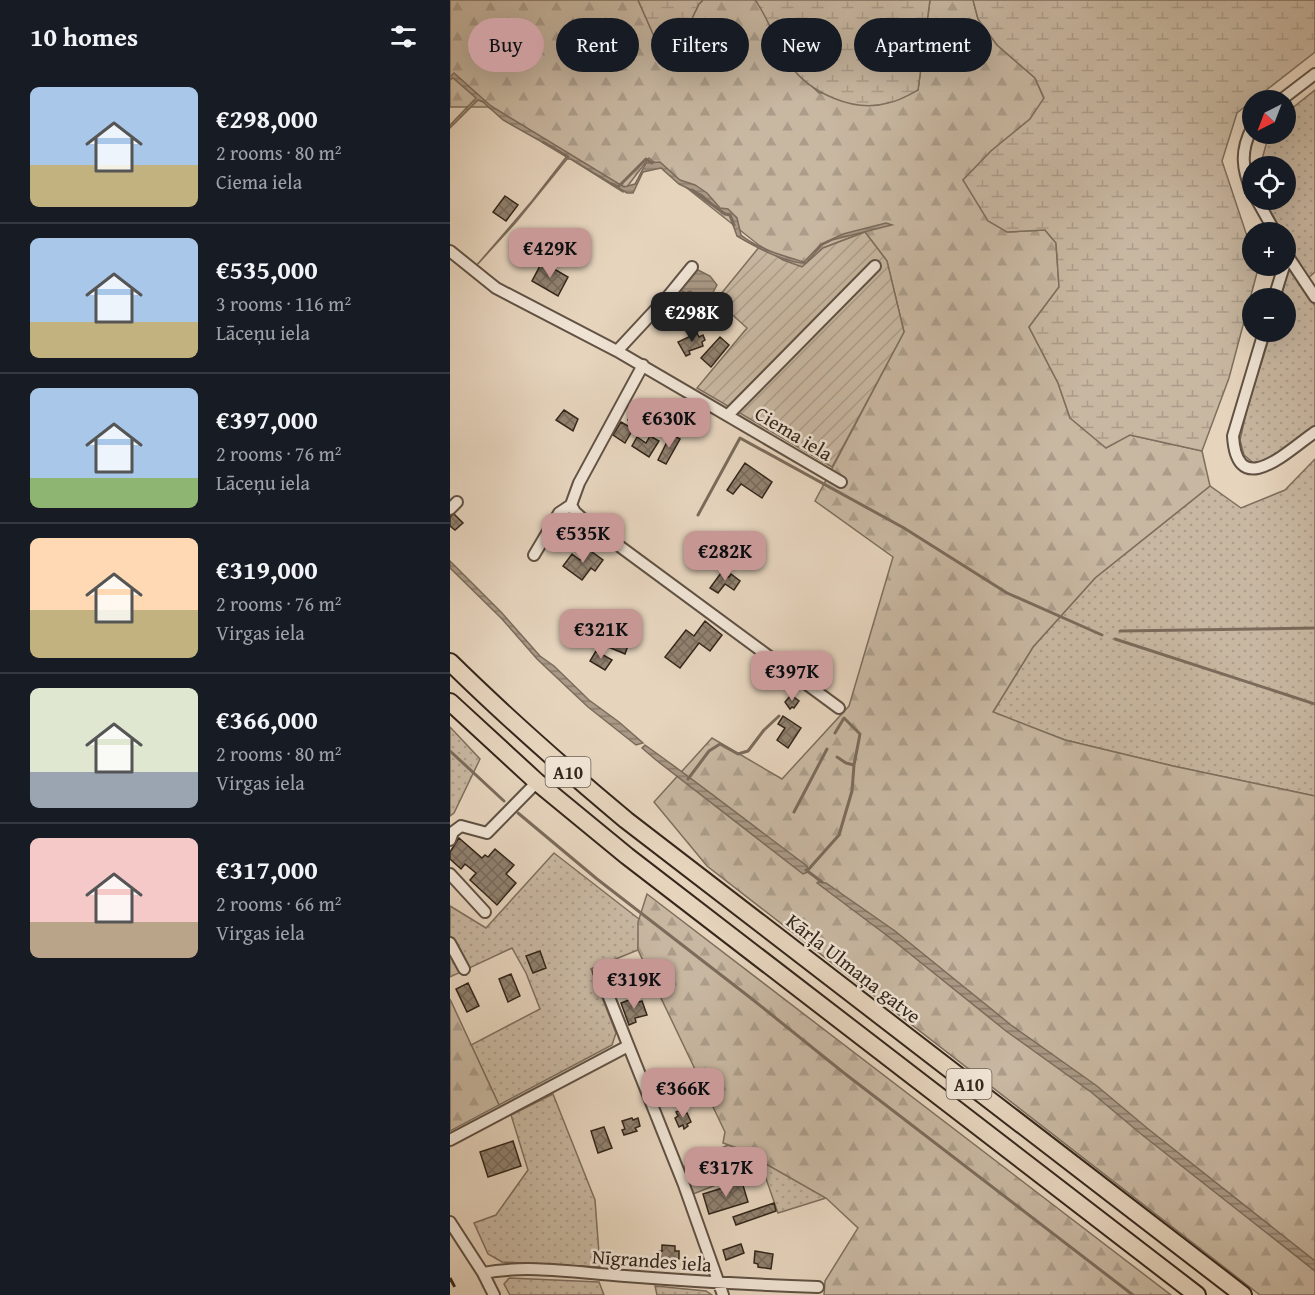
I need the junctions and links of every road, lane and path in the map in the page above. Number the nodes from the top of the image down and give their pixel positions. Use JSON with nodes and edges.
{"nodes":[{"id":1,"x":1315,"y":74,"type":"edge"},
{"id":2,"x":1294,"y":90,"type":"edge"},
{"id":3,"x":450,"y":251,"type":"edge"},
{"id":4,"x":875,"y":266,"type":"dead end"},
{"id":5,"x":692,"y":267,"type":"dead end"},
{"id":6,"x":1296,"y":267,"type":"edge"},
{"id":7,"x":1311,"y":281,"type":"edge"},
{"id":8,"x":670,"y":294,"type":"junction"},
{"id":9,"x":1315,"y":297,"type":"edge"},
{"id":10,"x":694,"y":310,"type":"dead end"},
{"id":11,"x":1261,"y":342,"type":"edge"},
{"id":12,"x":617,"y":351,"type":"junction"},
{"id":13,"x":643,"y":365,"type":"junction"},
{"id":14,"x":728,"y":415,"type":"junction"},
{"id":15,"x":1315,"y":432,"type":"edge"},
{"id":16,"x":841,"y":482,"type":"dead end"},
{"id":17,"x":571,"y":505,"type":"junction"},
{"id":18,"x":534,"y":555,"type":"dead end"},
{"id":19,"x":450,"y":662,"type":"edge"},
{"id":20,"x":450,"y":702,"type":"edge"},
{"id":21,"x":839,"y":708,"type":"dead end"},
{"id":22,"x":537,"y":782,"type":"junction"},
{"id":23,"x":450,"y":840,"type":"edge"},
{"id":24,"x":450,"y":874,"type":"edge"},
{"id":25,"x":485,"y":912,"type":"dead end"},
{"id":26,"x":450,"y":943,"type":"edge"},
{"id":27,"x":464,"y":969,"type":"dead end"},
{"id":28,"x":599,"y":972,"type":"dead end"},
{"id":29,"x":628,"y":1046,"type":"junction"},
{"id":30,"x":450,"y":1140,"type":"edge"},
{"id":31,"x":450,"y":1222,"type":"edge"},
{"id":32,"x":483,"y":1273,"type":"junction"},
{"id":33,"x":719,"y":1284,"type":"junction"},
{"id":34,"x":818,"y":1287,"type":"dead end"},
{"id":35,"x":494,"y":1295,"type":"edge"},
{"id":36,"x":723,"y":1295,"type":"edge"},
{"id":37,"x":1197,"y":1295,"type":"edge"},
{"id":38,"x":1243,"y":1295,"type":"edge"}],
"edges":[{"from":1,"to":2,"type":"street"},
{"from":3,"to":12,"type":"street","name":"Ciema iela"},
{"from":4,"to":14,"type":"street"},
{"from":5,"to":8,"type":"street"},
{"from":6,"to":7,"type":"street"},
{"from":7,"to":9,"type":"street"},
{"from":8,"to":10,"type":"street"},
{"from":8,"to":12,"type":"street"},
{"from":11,"to":15,"type":"street"},
{"from":12,"to":13,"type":"street","name":"Ciema iela"},
{"from":13,"to":14,"type":"street","name":"Ciema iela"},
{"from":13,"to":17,"type":"street"},
{"from":14,"to":16,"type":"street","name":"Ciema iela"},
{"from":17,"to":18,"type":"street"},
{"from":17,"to":21,"type":"street"},
{"from":19,"to":38,"type":"highway","name":"Kārļa Ulmaņa gatve","number":"A10"},
{"from":20,"to":22,"type":"highway","number":"A10"},
{"from":22,"to":23,"type":"street"},
{"from":22,"to":37,"type":"highway","number":"A10"},
{"from":24,"to":25,"type":"street"},
{"from":26,"to":27,"type":"street"},
{"from":28,"to":29,"type":"street"},
{"from":29,"to":30,"type":"street"},
{"from":29,"to":33,"type":"street"},
{"from":31,"to":32,"type":"street"},
{"from":32,"to":33,"type":"street","name":"Nīgrandes iela"},
{"from":32,"to":35,"type":"street"},
{"from":33,"to":34,"type":"street","name":"Nīgrandes iela"},
{"from":33,"to":36,"type":"street"}]}
